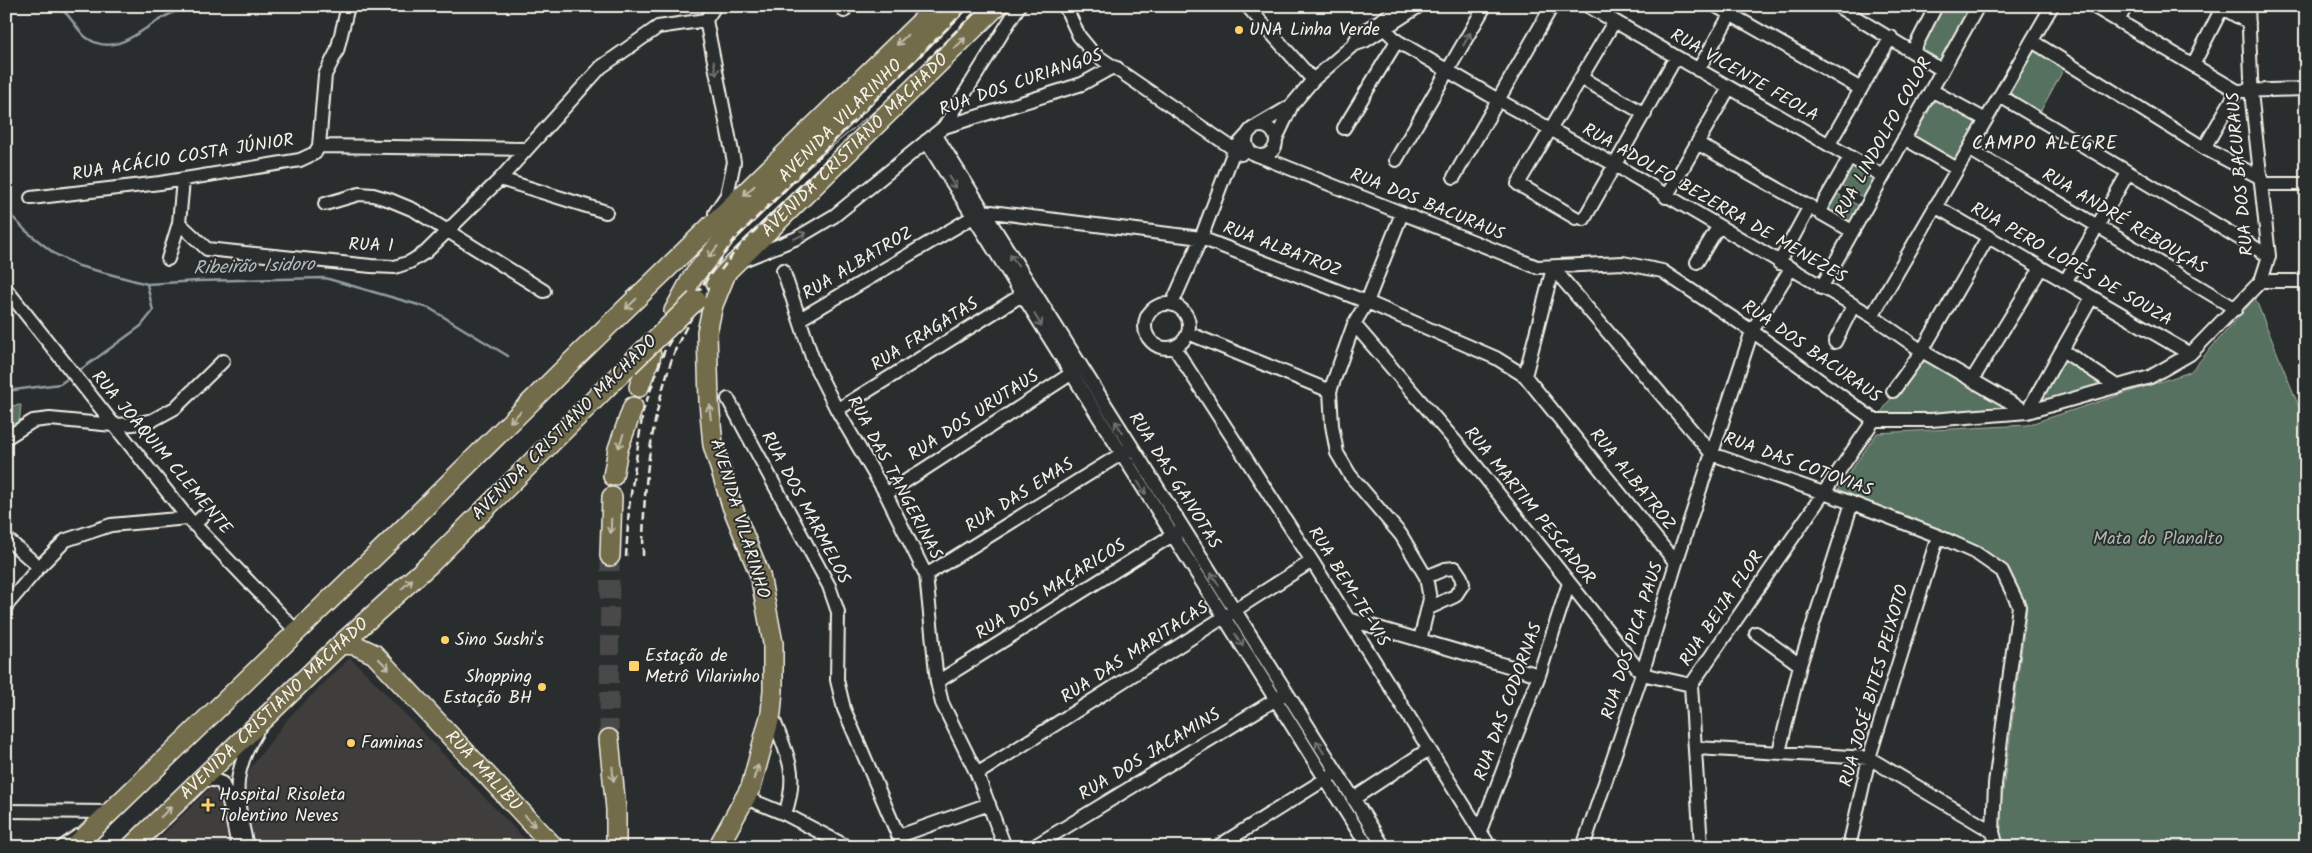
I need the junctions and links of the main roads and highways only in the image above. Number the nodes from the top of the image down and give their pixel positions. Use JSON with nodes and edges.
{"nodes":[{"id":1,"x":937,"y":6,"type":"edge"},
{"id":2,"x":956,"y":6,"type":"edge"},
{"id":3,"x":998,"y":6,"type":"edge"},
{"id":4,"x":732,"y":268,"type":"junction"},
{"id":5,"x":674,"y":311,"type":"dead end"},
{"id":6,"x":651,"y":355,"type":"dead end"},
{"id":7,"x":639,"y":387,"type":"dead end"},
{"id":8,"x":632,"y":407,"type":"dead end"},
{"id":9,"x":614,"y":476,"type":"dead end"},
{"id":10,"x":612,"y":496,"type":"dead end"},
{"id":11,"x":610,"y":556,"type":"tunnel mouth"},
{"id":12,"x":341,"y":644,"type":"junction"},
{"id":13,"x":610,"y":739,"type":"tunnel mouth"},
{"id":14,"x":616,"y":828,"type":"junction"},
{"id":15,"x":74,"y":847,"type":"edge"},
{"id":16,"x":131,"y":847,"type":"edge"},
{"id":17,"x":554,"y":847,"type":"edge"},
{"id":18,"x":609,"y":847,"type":"edge"},
{"id":19,"x":616,"y":847,"type":"edge"},
{"id":20,"x":718,"y":847,"type":"edge"}],
"edges":[{"from":1,"to":15,"type":"highway","one_way":true},
{"from":2,"to":5,"type":"highway","name":"AVENIDA VILARINHO","one_way":true},
{"from":4,"to":3,"type":"highway","name":"AVENIDA CRISTIANO MACHADO","one_way":true},
{"from":12,"to":4,"type":"highway","name":"AVENIDA CRISTIANO MACHADO","one_way":true,"bridge":true},
{"from":20,"to":4,"type":"highway","name":"AVENIDA VILARINHO","one_way":true},
{"from":6,"to":7,"type":"highway"},
{"from":8,"to":9,"type":"highway","one_way":true},
{"from":10,"to":11,"type":"highway","one_way":true},
{"from":16,"to":12,"type":"highway","name":"AVENIDA CRISTIANO MACHADO","one_way":true},
{"from":12,"to":17,"type":"highway","name":"RUA MALIBU","one_way":true},
{"from":13,"to":14,"type":"highway","one_way":true},
{"from":14,"to":18,"type":"highway"},
{"from":14,"to":19,"type":"highway"}]}
